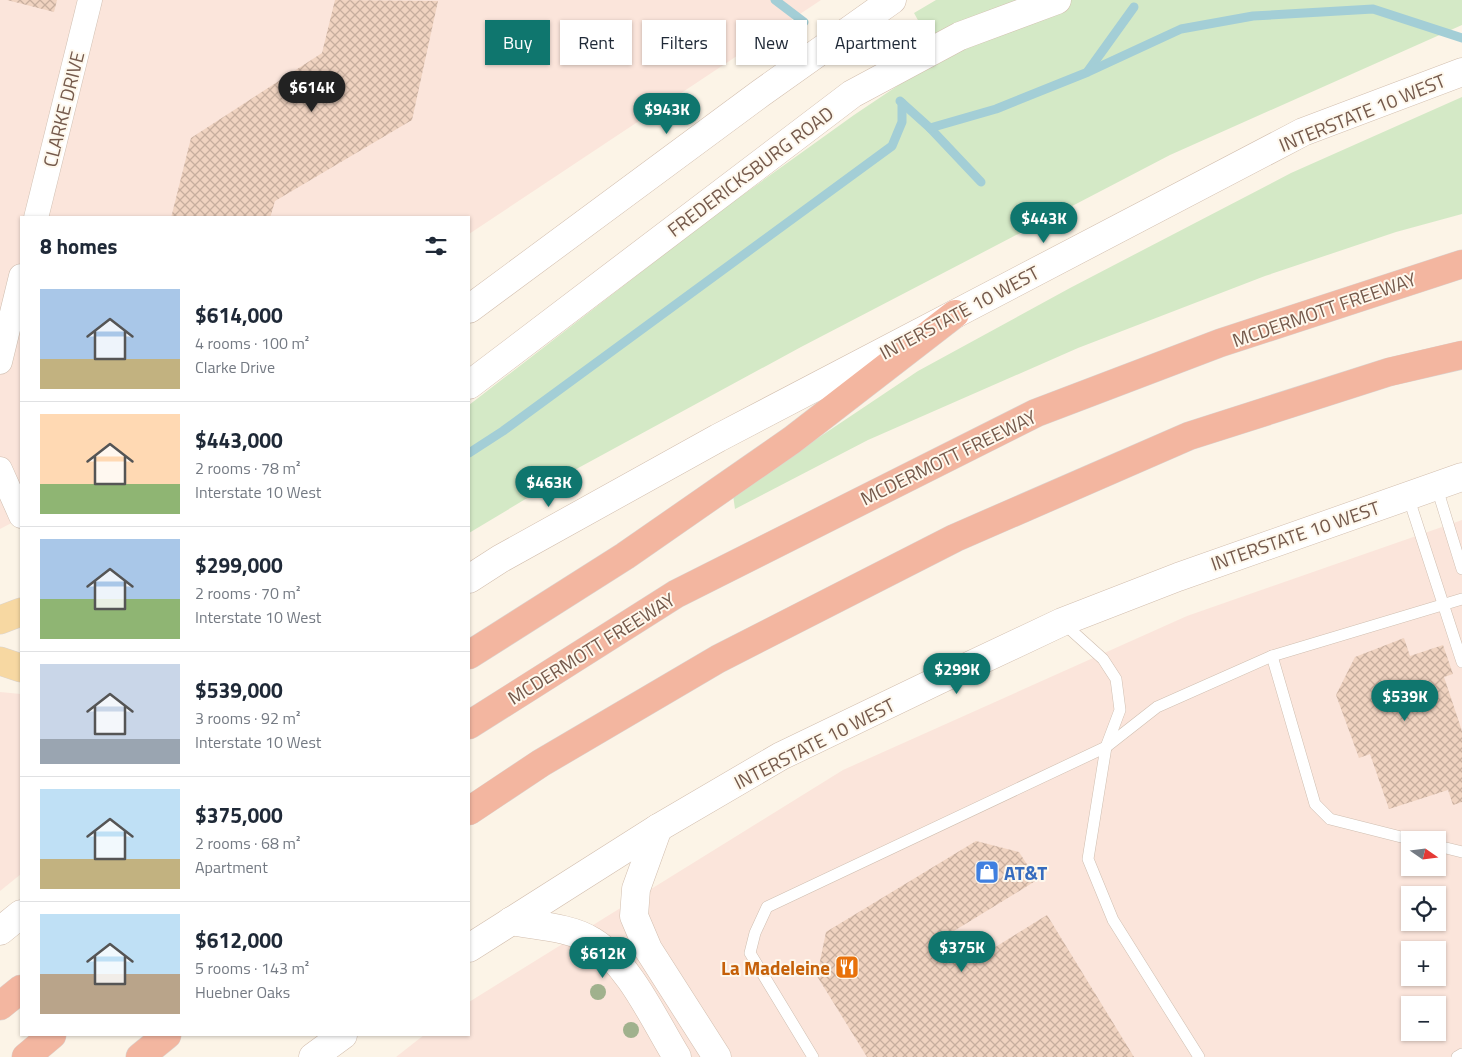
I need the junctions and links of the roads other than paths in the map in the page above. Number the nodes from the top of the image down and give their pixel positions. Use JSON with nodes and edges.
{"nodes":[{"id":1,"x":90,"y":0,"type":"edge"},
{"id":2,"x":892,"y":0,"type":"edge"},
{"id":3,"x":1056,"y":0,"type":"edge"},
{"id":4,"x":1462,"y":72,"type":"edge"},
{"id":5,"x":36,"y":216,"type":"edge"},
{"id":6,"x":1462,"y":264,"type":"edge"},
{"id":7,"x":20,"y":280,"type":"edge"},
{"id":8,"x":470,"y":308,"type":"edge"},
{"id":9,"x":955,"y":314,"type":"junction"},
{"id":10,"x":1462,"y":355,"type":"edge"},
{"id":11,"x":0,"y":362,"type":"edge"},
{"id":12,"x":470,"y":384,"type":"edge"},
{"id":13,"x":0,"y":469,"type":"edge"},
{"id":14,"x":1462,"y":477,"type":"edge"},
{"id":15,"x":1436,"y":484,"type":"junction"},
{"id":16,"x":1408,"y":496,"type":"junction"},
{"id":17,"x":20,"y":514,"type":"edge"},
{"id":18,"x":1462,"y":569,"type":"edge"},
{"id":19,"x":470,"y":578,"type":"edge"},
{"id":20,"x":1462,"y":599,"type":"edge"},
{"id":21,"x":1443,"y":605,"type":"junction"},
{"id":22,"x":20,"y":612,"type":"edge"},
{"id":23,"x":0,"y":620,"type":"edge"},
{"id":24,"x":1062,"y":622,"type":"junction"},
{"id":25,"x":470,"y":654,"type":"edge"},
{"id":26,"x":1272,"y":656,"type":"junction"},
{"id":27,"x":0,"y":661,"type":"edge"},
{"id":28,"x":1462,"y":662,"type":"edge"},
{"id":29,"x":20,"y":668,"type":"edge"},
{"id":30,"x":470,"y":724,"type":"edge"},
{"id":31,"x":1106,"y":747,"type":"junction"},
{"id":32,"x":470,"y":810,"type":"edge"},
{"id":33,"x":658,"y":828,"type":"junction"},
{"id":34,"x":1401,"y":837,"type":"edge"},
{"id":35,"x":1446,"y":848,"type":"edge"},
{"id":36,"x":1462,"y":852,"type":"edge"},
{"id":37,"x":20,"y":915,"type":"edge"},
{"id":38,"x":511,"y":921,"type":"junction"},
{"id":39,"x":0,"y":931,"type":"edge"},
{"id":40,"x":470,"y":947,"type":"edge"},
{"id":41,"x":20,"y":990,"type":"edge"},
{"id":42,"x":0,"y":1006,"type":"edge"},
{"id":43,"x":51,"y":1036,"type":"edge"},
{"id":44,"x":166,"y":1036,"type":"edge"},
{"id":45,"x":342,"y":1036,"type":"edge"},
{"id":46,"x":1462,"y":1054,"type":"edge"},
{"id":47,"x":26,"y":1057,"type":"edge"},
{"id":48,"x":140,"y":1057,"type":"edge"},
{"id":49,"x":313,"y":1057,"type":"edge"},
{"id":50,"x":677,"y":1057,"type":"edge"},
{"id":51,"x":717,"y":1057,"type":"edge"},
{"id":52,"x":813,"y":1057,"type":"edge"},
{"id":53,"x":1199,"y":1057,"type":"edge"},
{"id":54,"x":1457,"y":1057,"type":"edge"}],
"edges":[{"from":1,"to":5,"type":"street","name":"CLARKE DRIVE"},
{"from":2,"to":8,"type":"main road"},
{"from":3,"to":12,"type":"main road","name":"FREDERICKSBURG ROAD"},
{"from":4,"to":9,"type":"main road","name":"INTERSTATE 10 WEST"},
{"from":6,"to":30,"type":"highway","name":"MCDERMOTT FREEWAY"},
{"from":7,"to":11,"type":"street"},
{"from":9,"to":19,"type":"main road","name":"INTERSTATE 10 WEST"},
{"from":9,"to":25,"type":"highway"},
{"from":10,"to":32,"type":"highway"},
{"from":13,"to":17,"type":"street"},
{"from":14,"to":15,"type":"main road","name":"INTERSTATE 10 WEST"},
{"from":15,"to":16,"type":"main road","name":"INTERSTATE 10 WEST"},
{"from":15,"to":18,"type":"lane"},
{"from":16,"to":21,"type":"lane"},
{"from":16,"to":24,"type":"main road","name":"INTERSTATE 10 WEST"},
{"from":20,"to":21,"type":"lane"},
{"from":21,"to":26,"type":"lane"},
{"from":21,"to":28,"type":"lane"},
{"from":22,"to":23,"type":"main road"},
{"from":24,"to":31,"type":"lane"},
{"from":24,"to":33,"type":"main road","name":"INTERSTATE 10 WEST"},
{"from":26,"to":31,"type":"lane"},
{"from":26,"to":34,"type":"lane"},
{"from":27,"to":29,"type":"main road"},
{"from":31,"to":52,"type":"lane"},
{"from":31,"to":53,"type":"lane"},
{"from":33,"to":38,"type":"main road","name":"INTERSTATE 10 WEST"},
{"from":33,"to":51,"type":"main road"},
{"from":35,"to":36,"type":"lane"},
{"from":37,"to":39,"type":"main road"},
{"from":38,"to":40,"type":"main road","name":"INTERSTATE 10 WEST"},
{"from":38,"to":50,"type":"main road"},
{"from":41,"to":42,"type":"highway"},
{"from":43,"to":47,"type":"highway"},
{"from":44,"to":48,"type":"highway"},
{"from":45,"to":49,"type":"main road"},
{"from":46,"to":54,"type":"lane"}]}
